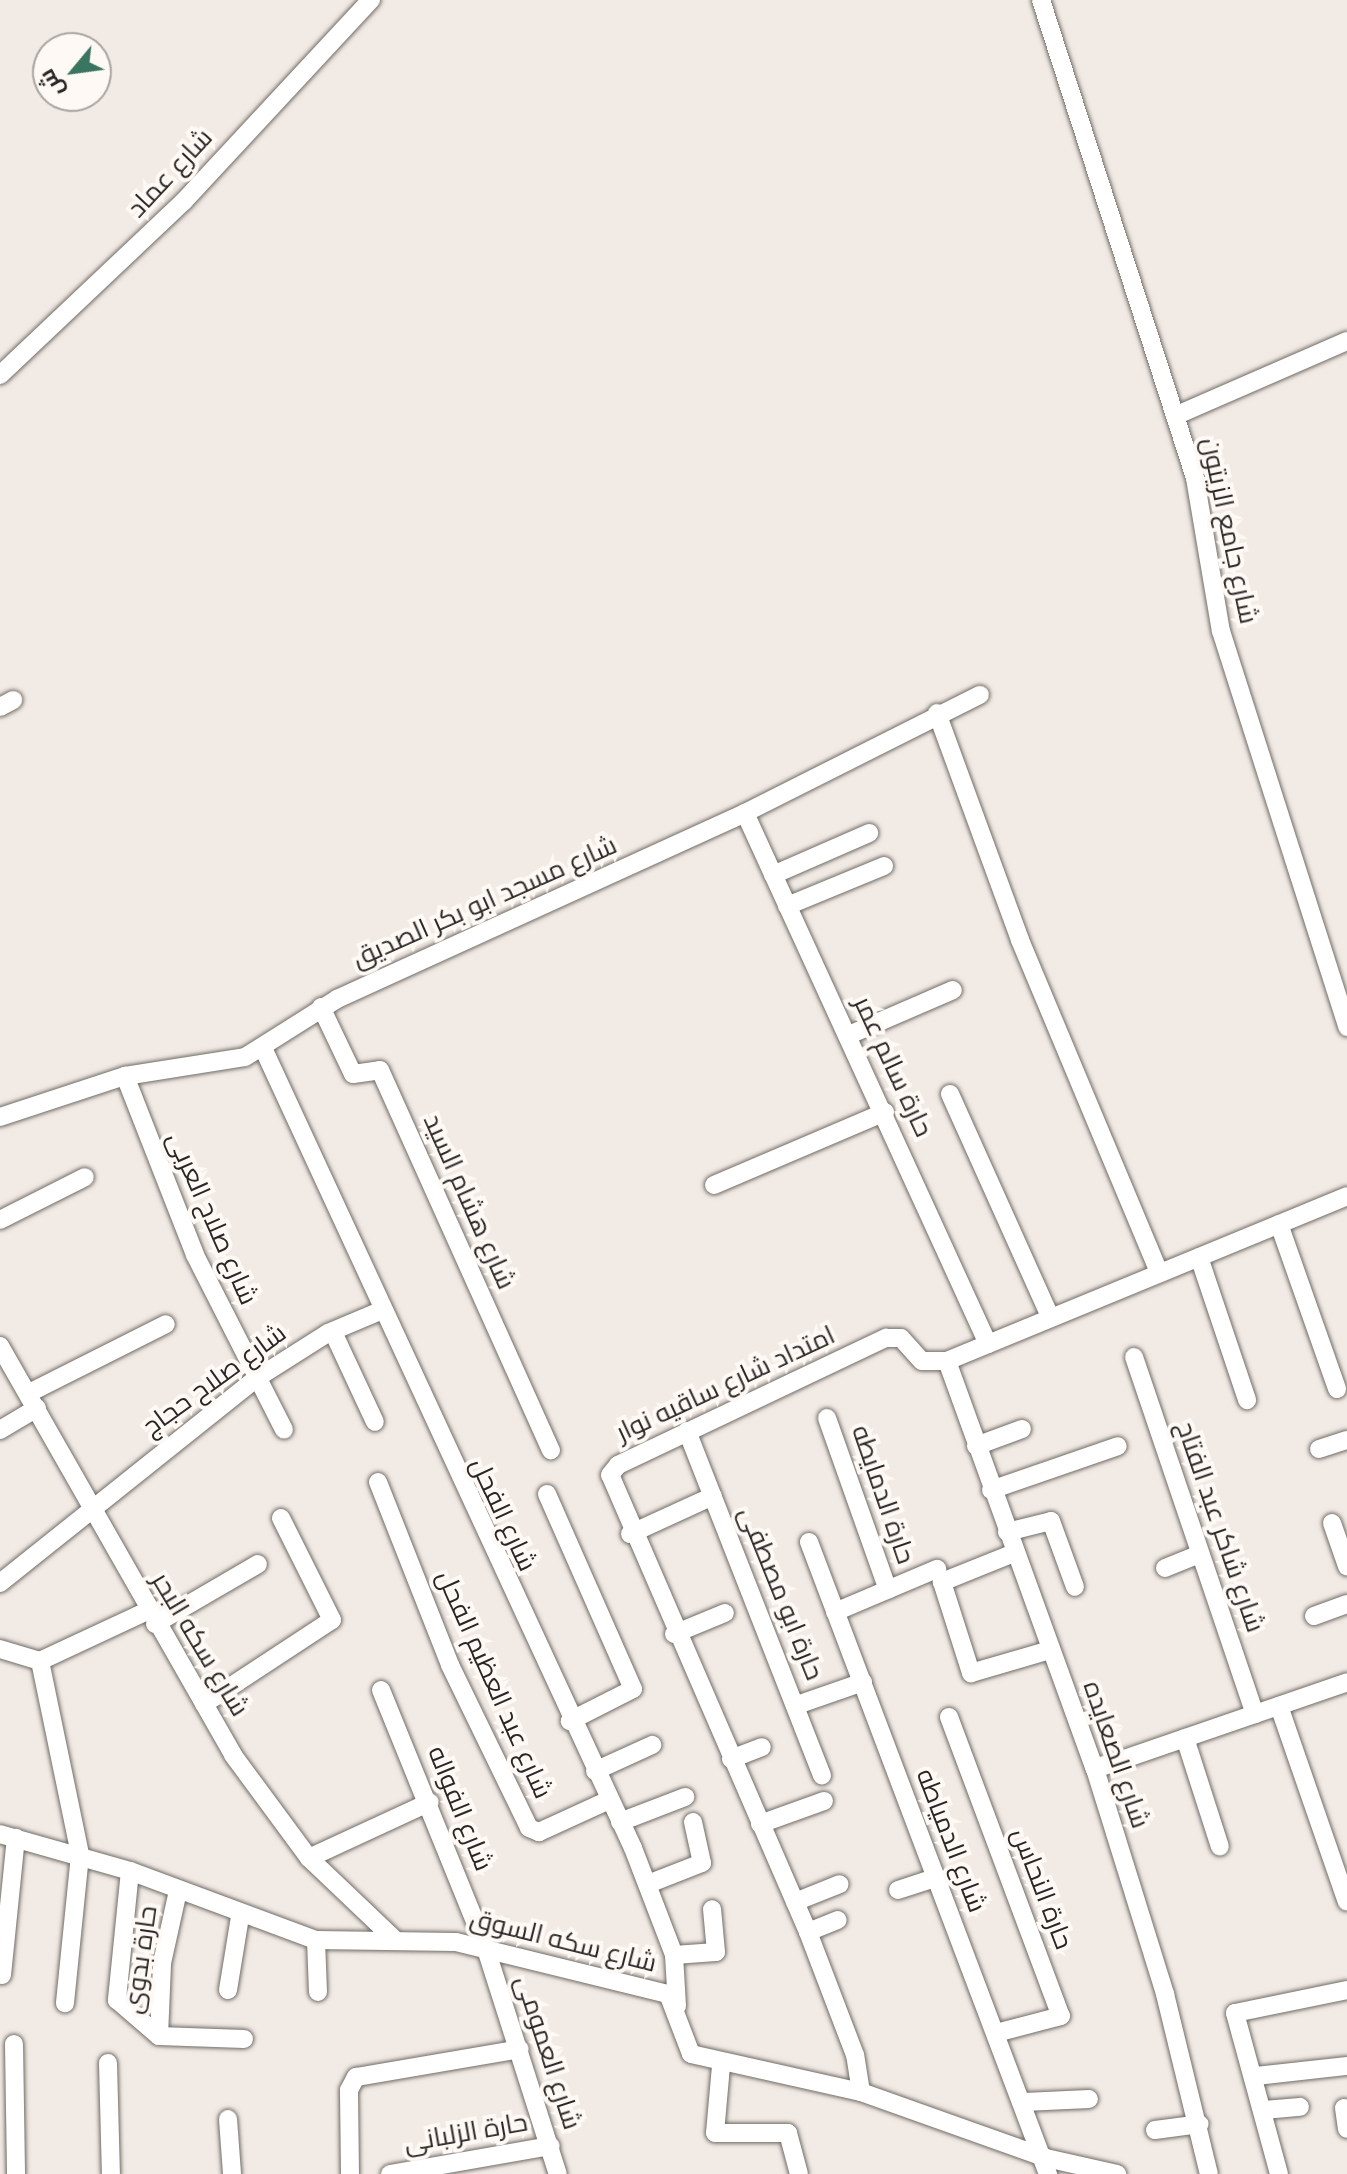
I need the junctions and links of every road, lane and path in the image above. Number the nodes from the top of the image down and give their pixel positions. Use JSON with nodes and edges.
{"nodes":[{"id":1,"x":371,"y":0,"type":"edge"},
{"id":2,"x":1041,"y":0,"type":"edge"},
{"id":3,"x":1347,"y":341,"type":"edge"},
{"id":4,"x":0,"y":375,"type":"edge"},
{"id":5,"x":1175,"y":416,"type":"junction"},
{"id":6,"x":980,"y":695,"type":"dead end"},
{"id":7,"x":937,"y":713,"type":"junction"},
{"id":8,"x":745,"y":813,"type":"junction"},
{"id":9,"x":869,"y":833,"type":"dead end"},
{"id":10,"x":884,"y":866,"type":"dead end"},
{"id":11,"x":773,"y":875,"type":"junction"},
{"id":12,"x":787,"y":906,"type":"junction"},
{"id":13,"x":953,"y":990,"type":"dead end"},
{"id":14,"x":321,"y":1007,"type":"junction"},
{"id":15,"x":1347,"y":1027,"type":"edge"},
{"id":16,"x":849,"y":1035,"type":"junction"},
{"id":17,"x":263,"y":1048,"type":"junction"},
{"id":18,"x":125,"y":1076,"type":"junction"},
{"id":19,"x":950,"y":1094,"type":"dead end"},
{"id":20,"x":885,"y":1112,"type":"junction"},
{"id":21,"x":0,"y":1117,"type":"edge"},
{"id":22,"x":85,"y":1177,"type":"dead end"},
{"id":23,"x":714,"y":1185,"type":"dead end"},
{"id":24,"x":1347,"y":1196,"type":"edge"},
{"id":25,"x":0,"y":1220,"type":"edge"},
{"id":26,"x":1279,"y":1224,"type":"junction"},
{"id":27,"x":1199,"y":1257,"type":"junction"},
{"id":28,"x":1159,"y":1273,"type":"junction"},
{"id":29,"x":380,"y":1311,"type":"junction"},
{"id":30,"x":1050,"y":1317,"type":"junction"},
{"id":31,"x":166,"y":1324,"type":"dead end"},
{"id":32,"x":333,"y":1332,"type":"junction"},
{"id":33,"x":988,"y":1344,"type":"junction"},
{"id":34,"x":0,"y":1346,"type":"edge"},
{"id":35,"x":1134,"y":1357,"type":"dead end"},
{"id":36,"x":947,"y":1361,"type":"junction"},
{"id":37,"x":257,"y":1378,"type":"junction"},
{"id":38,"x":1337,"y":1389,"type":"dead end"},
{"id":39,"x":33,"y":1400,"type":"junction"},
{"id":40,"x":1247,"y":1400,"type":"dead end"},
{"id":41,"x":827,"y":1418,"type":"dead end"},
{"id":42,"x":375,"y":1422,"type":"dead end"},
{"id":43,"x":1022,"y":1429,"type":"dead end"},
{"id":44,"x":0,"y":1430,"type":"edge"},
{"id":45,"x":284,"y":1430,"type":"dead end"},
{"id":46,"x":687,"y":1431,"type":"junction"},
{"id":47,"x":1347,"y":1440,"type":"edge"},
{"id":48,"x":976,"y":1446,"type":"junction"},
{"id":49,"x":1118,"y":1446,"type":"dead end"},
{"id":50,"x":1319,"y":1449,"type":"dead end"},
{"id":51,"x":551,"y":1450,"type":"dead end"},
{"id":52,"x":378,"y":1482,"type":"dead end"},
{"id":53,"x":991,"y":1490,"type":"junction"},
{"id":54,"x":547,"y":1494,"type":"dead end"},
{"id":55,"x":713,"y":1496,"type":"junction"},
{"id":56,"x":90,"y":1507,"type":"junction"},
{"id":57,"x":281,"y":1518,"type":"dead end"},
{"id":58,"x":1332,"y":1523,"type":"dead end"},
{"id":59,"x":1007,"y":1532,"type":"junction"},
{"id":60,"x":630,"y":1534,"type":"junction"},
{"id":61,"x":809,"y":1542,"type":"dead end"},
{"id":62,"x":1014,"y":1553,"type":"junction"},
{"id":63,"x":1200,"y":1554,"type":"junction"},
{"id":64,"x":258,"y":1564,"type":"dead end"},
{"id":65,"x":1347,"y":1566,"type":"edge"},
{"id":66,"x":1165,"y":1568,"type":"dead end"},
{"id":67,"x":937,"y":1569,"type":"dead end"},
{"id":68,"x":0,"y":1583,"type":"edge"},
{"id":69,"x":1075,"y":1587,"type":"dead end"},
{"id":70,"x":888,"y":1590,"type":"junction"},
{"id":71,"x":1347,"y":1604,"type":"edge"},
{"id":72,"x":835,"y":1612,"type":"junction"},
{"id":73,"x":725,"y":1613,"type":"dead end"},
{"id":74,"x":1314,"y":1616,"type":"dead end"},
{"id":75,"x":151,"y":1618,"type":"junction"},
{"id":76,"x":674,"y":1634,"type":"junction"},
{"id":77,"x":0,"y":1649,"type":"edge"},
{"id":78,"x":1050,"y":1650,"type":"junction"},
{"id":79,"x":40,"y":1661,"type":"junction"},
{"id":80,"x":863,"y":1682,"type":"junction"},
{"id":81,"x":1347,"y":1682,"type":"edge"},
{"id":82,"x":381,"y":1690,"type":"dead end"},
{"id":83,"x":204,"y":1704,"type":"junction"},
{"id":84,"x":797,"y":1705,"type":"junction"},
{"id":85,"x":1279,"y":1706,"type":"junction"},
{"id":86,"x":1255,"y":1714,"type":"junction"},
{"id":87,"x":949,"y":1717,"type":"dead end"},
{"id":88,"x":570,"y":1721,"type":"junction"},
{"id":89,"x":1185,"y":1738,"type":"junction"},
{"id":90,"x":652,"y":1745,"type":"dead end"},
{"id":91,"x":762,"y":1747,"type":"dead end"},
{"id":92,"x":731,"y":1759,"type":"junction"},
{"id":93,"x":1095,"y":1769,"type":"junction"},
{"id":94,"x":595,"y":1771,"type":"junction"},
{"id":95,"x":822,"y":1776,"type":"dead end"},
{"id":96,"x":685,"y":1797,"type":"dead end"},
{"id":97,"x":609,"y":1800,"type":"junction"},
{"id":98,"x":824,"y":1801,"type":"dead end"},
{"id":99,"x":430,"y":1802,"type":"junction"},
{"id":100,"x":620,"y":1822,"type":"junction"},
{"id":101,"x":693,"y":1822,"type":"dead end"},
{"id":102,"x":760,"y":1824,"type":"junction"},
{"id":103,"x":8,"y":1836,"type":"edge"},
{"id":104,"x":1220,"y":1847,"type":"dead end"},
{"id":105,"x":80,"y":1855,"type":"junction"},
{"id":106,"x":309,"y":1858,"type":"junction"},
{"id":107,"x":130,"y":1871,"type":"junction"},
{"id":108,"x":936,"y":1878,"type":"junction"},
{"id":109,"x":648,"y":1884,"type":"junction"},
{"id":110,"x":840,"y":1884,"type":"dead end"},
{"id":111,"x":898,"y":1890,"type":"dead end"},
{"id":112,"x":178,"y":1891,"type":"junction"},
{"id":113,"x":795,"y":1902,"type":"junction"},
{"id":114,"x":1347,"y":1902,"type":"edge"},
{"id":115,"x":712,"y":1909,"type":"dead end"},
{"id":116,"x":240,"y":1917,"type":"junction"},
{"id":117,"x":838,"y":1920,"type":"dead end"},
{"id":118,"x":808,"y":1932,"type":"junction"},
{"id":119,"x":316,"y":1940,"type":"junction"},
{"id":120,"x":395,"y":1940,"type":"junction"},
{"id":121,"x":486,"y":1949,"type":"junction"},
{"id":122,"x":674,"y":1955,"type":"junction"},
{"id":123,"x":2,"y":1975,"type":"dead end"},
{"id":124,"x":228,"y":1990,"type":"dead end"},
{"id":125,"x":1347,"y":1990,"type":"edge"},
{"id":126,"x":318,"y":1992,"type":"dead end"},
{"id":127,"x":65,"y":2003,"type":"dead end"},
{"id":128,"x":677,"y":2006,"type":"junction"},
{"id":129,"x":996,"y":2033,"type":"junction"},
{"id":130,"x":159,"y":2036,"type":"junction"},
{"id":131,"x":244,"y":2039,"type":"dead end"},
{"id":132,"x":14,"y":2044,"type":"dead end"},
{"id":133,"x":520,"y":2049,"type":"junction"},
{"id":134,"x":108,"y":2063,"type":"dead end"},
{"id":135,"x":721,"y":2066,"type":"junction"},
{"id":136,"x":1347,"y":2066,"type":"edge"},
{"id":137,"x":1256,"y":2076,"type":"junction"},
{"id":138,"x":861,"y":2092,"type":"junction"},
{"id":139,"x":1089,"y":2099,"type":"dead end"},
{"id":140,"x":1024,"y":2102,"type":"junction"},
{"id":141,"x":1300,"y":2107,"type":"dead end"},
{"id":142,"x":1344,"y":2108,"type":"dead end"},
{"id":143,"x":1264,"y":2110,"type":"junction"},
{"id":144,"x":228,"y":2119,"type":"dead end"},
{"id":145,"x":1200,"y":2124,"type":"junction"},
{"id":146,"x":1347,"y":2129,"type":"edge"},
{"id":147,"x":1155,"y":2130,"type":"dead end"},
{"id":148,"x":551,"y":2146,"type":"junction"},
{"id":149,"x":1047,"y":2166,"type":"edge"},
{"id":150,"x":16,"y":2174,"type":"edge"},
{"id":151,"x":111,"y":2174,"type":"edge"},
{"id":152,"x":232,"y":2174,"type":"edge"},
{"id":153,"x":350,"y":2174,"type":"edge"},
{"id":154,"x":390,"y":2174,"type":"edge"},
{"id":155,"x":558,"y":2174,"type":"edge"},
{"id":156,"x":799,"y":2174,"type":"edge"},
{"id":157,"x":1117,"y":2174,"type":"edge"},
{"id":158,"x":1209,"y":2174,"type":"edge"},
{"id":159,"x":1279,"y":2174,"type":"edge"}],
"edges":[{"from":1,"to":4,"type":"street","name":"شارع عماد"},
{"from":2,"to":5,"type":"street","name":"شارع جامع الزيتون"},
{"from":3,"to":5,"type":"street"},
{"from":5,"to":15,"type":"street","name":"شارع جامع الزيتون"},
{"from":6,"to":7,"type":"street","name":"شارع مسجد ابو بكر الصديق"},
{"from":7,"to":8,"type":"street","name":"شارع مسجد ابو بكر الصديق"},
{"from":7,"to":28,"type":"street"},
{"from":8,"to":11,"type":"street","name":"حارة سالم عمر"},
{"from":8,"to":14,"type":"street","name":"شارع مسجد ابو بكر الصديق"},
{"from":9,"to":11,"type":"street"},
{"from":10,"to":12,"type":"street"},
{"from":11,"to":12,"type":"street","name":"حارة سالم عمر"},
{"from":12,"to":16,"type":"street","name":"حارة سالم عمر"},
{"from":13,"to":16,"type":"street"},
{"from":14,"to":17,"type":"street","name":"شارع مسجد ابو بكر الصديق"},
{"from":14,"to":51,"type":"street","name":"شارع هشام السيد"},
{"from":16,"to":20,"type":"street","name":"حارة سالم عمر"},
{"from":17,"to":18,"type":"street","name":"شارع مسجد ابو بكر الصديق"},
{"from":17,"to":29,"type":"street","name":"شارع الفحل"},
{"from":18,"to":21,"type":"street","name":"شارع مسجد ابو بكر الصديق"},
{"from":18,"to":37,"type":"street","name":"شارع صلاح العربى"},
{"from":19,"to":30,"type":"street"},
{"from":20,"to":23,"type":"street"},
{"from":20,"to":33,"type":"street","name":"حارة سالم عمر"},
{"from":22,"to":25,"type":"street"},
{"from":24,"to":26,"type":"street"},
{"from":26,"to":27,"type":"street"},
{"from":26,"to":38,"type":"street"},
{"from":27,"to":28,"type":"street"},
{"from":27,"to":40,"type":"street"},
{"from":28,"to":30,"type":"street"},
{"from":29,"to":32,"type":"street","name":"شارع صلاح حجاج"},
{"from":29,"to":88,"type":"street","name":"شارع الفحل"},
{"from":30,"to":33,"type":"street"},
{"from":31,"to":39,"type":"street"},
{"from":32,"to":37,"type":"street","name":"شارع صلاح حجاج"},
{"from":32,"to":42,"type":"street"},
{"from":33,"to":36,"type":"street"},
{"from":34,"to":39,"type":"street","name":"شارع سكه البحر"},
{"from":35,"to":63,"type":"street","name":"شارع شاكر عبد الفتاح"},
{"from":36,"to":46,"type":"street","name":"امتداد شارع ساقيه نوار"},
{"from":36,"to":48,"type":"street","name":"شارع الصعايده"},
{"from":37,"to":45,"type":"street","name":"شارع صلاح العربى"},
{"from":37,"to":56,"type":"street","name":"شارع صلاح حجاج"},
{"from":39,"to":44,"type":"street"},
{"from":39,"to":56,"type":"street","name":"شارع سكه البحر"},
{"from":41,"to":70,"type":"street","name":"حارة الدمايطه"},
{"from":43,"to":48,"type":"street"},
{"from":46,"to":55,"type":"street","name":"حارة ابو مصطفى"},
{"from":46,"to":60,"type":"street","name":"امتداد شارع ساقيه نوار"},
{"from":47,"to":50,"type":"street"},
{"from":48,"to":53,"type":"street","name":"شارع الصعايده"},
{"from":49,"to":53,"type":"street"},
{"from":52,"to":97,"type":"street","name":"شارع عبد العظيم الفحل"},
{"from":53,"to":59,"type":"street","name":"شارع الصعايده"},
{"from":54,"to":88,"type":"street"},
{"from":55,"to":60,"type":"street"},
{"from":55,"to":84,"type":"street","name":"حارة ابو مصطفى"},
{"from":56,"to":68,"type":"street","name":"شارع صلاح حجاج"},
{"from":56,"to":75,"type":"street","name":"شارع سكه البحر"},
{"from":57,"to":83,"type":"street"},
{"from":58,"to":65,"type":"street"},
{"from":59,"to":62,"type":"street","name":"شارع الصعايده"},
{"from":59,"to":69,"type":"street"},
{"from":60,"to":76,"type":"street","name":"امتداد شارع ساقيه نوار"},
{"from":61,"to":72,"type":"street","name":"شارع الدمياطه"},
{"from":62,"to":78,"type":"street","name":"شارع الصعايده"},
{"from":62,"to":78,"type":"street"},
{"from":63,"to":66,"type":"street"},
{"from":63,"to":86,"type":"street","name":"شارع شاكر عبد الفتاح"},
{"from":64,"to":75,"type":"street"},
{"from":67,"to":70,"type":"street"},
{"from":70,"to":72,"type":"street"},
{"from":71,"to":74,"type":"street"},
{"from":72,"to":80,"type":"street","name":"شارع الدمياطه"},
{"from":73,"to":76,"type":"street"},
{"from":75,"to":79,"type":"street"},
{"from":75,"to":83,"type":"street","name":"شارع سكه البحر"},
{"from":76,"to":92,"type":"street","name":"امتداد شارع ساقيه نوار"},
{"from":77,"to":79,"type":"street"},
{"from":78,"to":93,"type":"street","name":"شارع الصعايده"},
{"from":79,"to":105,"type":"street"},
{"from":80,"to":84,"type":"street"},
{"from":80,"to":108,"type":"street","name":"شارع الدمياطه"},
{"from":81,"to":85,"type":"street"},
{"from":82,"to":99,"type":"street","name":"شارع الفواله"},
{"from":83,"to":106,"type":"street","name":"شارع سكه البحر"},
{"from":84,"to":95,"type":"street","name":"حارة ابو مصطفى"},
{"from":85,"to":86,"type":"street"},
{"from":85,"to":114,"type":"street"},
{"from":86,"to":89,"type":"street"},
{"from":87,"to":129,"type":"street","name":"حارة النحاس"},
{"from":88,"to":94,"type":"street","name":"شارع الفحل"},
{"from":89,"to":93,"type":"street"},
{"from":89,"to":104,"type":"street"},
{"from":90,"to":94,"type":"street"},
{"from":91,"to":92,"type":"street"},
{"from":92,"to":102,"type":"street","name":"امتداد شارع ساقيه نوار"},
{"from":93,"to":145,"type":"street","name":"شارع الصعايده"},
{"from":94,"to":97,"type":"street","name":"شارع الفحل"},
{"from":96,"to":100,"type":"street"},
{"from":97,"to":100,"type":"street","name":"شارع الفحل"},
{"from":98,"to":102,"type":"street"},
{"from":99,"to":106,"type":"street"},
{"from":99,"to":121,"type":"street","name":"شارع الفواله"},
{"from":100,"to":109,"type":"street","name":"شارع الفحل"},
{"from":101,"to":109,"type":"street"},
{"from":102,"to":113,"type":"street","name":"امتداد شارع ساقيه نوار"},
{"from":103,"to":105,"type":"street","name":"شارع سكه السوق"},
{"from":103,"to":123,"type":"street"},
{"from":105,"to":107,"type":"street","name":"شارع سكه السوق"},
{"from":105,"to":127,"type":"street"},
{"from":106,"to":120,"type":"street","name":"شارع سكه البحر"},
{"from":107,"to":112,"type":"street","name":"شارع سكه السوق"},
{"from":107,"to":130,"type":"street"},
{"from":108,"to":111,"type":"street"},
{"from":108,"to":129,"type":"street","name":"شارع الدمياطه"},
{"from":109,"to":122,"type":"street","name":"شارع الفحل"},
{"from":110,"to":113,"type":"street"},
{"from":112,"to":116,"type":"street","name":"شارع سكه السوق"},
{"from":112,"to":130,"type":"street","name":"حارة بدوى"},
{"from":113,"to":118,"type":"street","name":"امتداد شارع ساقيه نوار"},
{"from":115,"to":122,"type":"street"},
{"from":116,"to":119,"type":"street","name":"شارع سكه السوق"},
{"from":116,"to":124,"type":"street"},
{"from":117,"to":118,"type":"street"},
{"from":118,"to":138,"type":"street","name":"امتداد شارع ساقيه نوار"},
{"from":119,"to":120,"type":"street","name":"شارع سكه السوق"},
{"from":119,"to":126,"type":"street"},
{"from":120,"to":121,"type":"street","name":"شارع سكه السوق"},
{"from":121,"to":128,"type":"street","name":"شارع سكه السوق"},
{"from":121,"to":133,"type":"street","name":"شارع العمومى"},
{"from":122,"to":128,"type":"street","name":"شارع الفحل"},
{"from":125,"to":137,"type":"street"},
{"from":128,"to":135,"type":"street","name":"شارع سكه السوق"},
{"from":129,"to":140,"type":"street","name":"شارع الدمياطه"},
{"from":130,"to":131,"type":"street"},
{"from":132,"to":150,"type":"street"},
{"from":133,"to":148,"type":"street","name":"شارع العمومى"},
{"from":133,"to":153,"type":"street"},
{"from":134,"to":151,"type":"street"},
{"from":135,"to":138,"type":"street","name":"شارع سكه السوق"},
{"from":135,"to":156,"type":"street"},
{"from":136,"to":137,"type":"street"},
{"from":137,"to":143,"type":"street"},
{"from":138,"to":149,"type":"street","name":"شارع سكه السوق"},
{"from":139,"to":140,"type":"street"},
{"from":140,"to":149,"type":"street","name":"شارع الدمياطه"},
{"from":141,"to":143,"type":"street"},
{"from":142,"to":146,"type":"street"},
{"from":143,"to":159,"type":"street"},
{"from":144,"to":152,"type":"street"},
{"from":145,"to":147,"type":"street"},
{"from":145,"to":158,"type":"street","name":"شارع الصعايده"},
{"from":148,"to":154,"type":"street","name":"حارة الزلبانى"},
{"from":148,"to":155,"type":"street","name":"شارع العمومى"},
{"from":149,"to":157,"type":"street","name":"شارع سكه السوق"}]}
